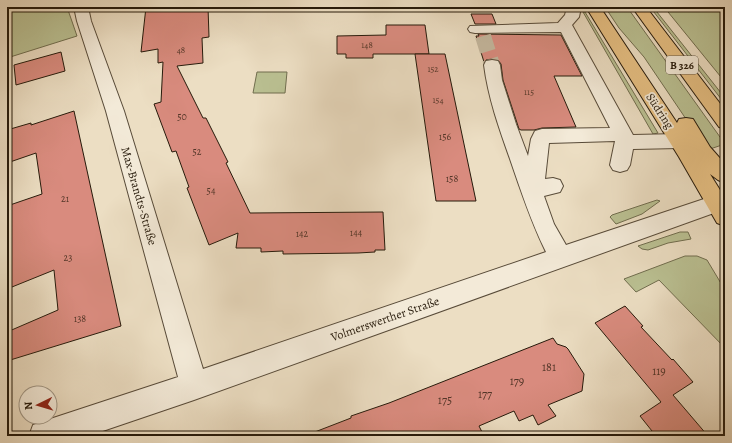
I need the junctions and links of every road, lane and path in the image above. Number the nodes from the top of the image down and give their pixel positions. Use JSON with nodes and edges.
{"nodes":[{"id":1,"x":81,"y":7,"type":"edge"},
{"id":2,"x":574,"y":7,"type":"edge"},
{"id":3,"x":593,"y":7,"type":"edge"},
{"id":4,"x":639,"y":7,"type":"edge"},
{"id":5,"x":566,"y":27,"type":"junction"},
{"id":6,"x":480,"y":31,"type":"dead end"},
{"id":7,"x":492,"y":65,"type":"tunnel mouth"},
{"id":8,"x":655,"y":103,"type":"junction"},
{"id":9,"x":725,"y":123,"type":"edge"},
{"id":10,"x":624,"y":138,"type":"junction"},
{"id":11,"x":679,"y":141,"type":"junction"},
{"id":12,"x":620,"y":165,"type":"dead end"},
{"id":13,"x":725,"y":175,"type":"edge"},
{"id":14,"x":542,"y":188,"type":"junction"},
{"id":15,"x":723,"y":206,"type":"edge"},
{"id":16,"x":561,"y":258,"type":"junction"},
{"id":17,"x":194,"y":386,"type":"junction"},
{"id":18,"x":88,"y":429,"type":"edge"},
{"id":19,"x":44,"y":436,"type":"edge"}],
"edges":[{"from":1,"to":17,"type":"street","name":"Max-Brandts-Straße"},
{"from":2,"to":5,"type":"street"},
{"from":3,"to":8,"type":"main road","name":"Südring"},
{"from":4,"to":9,"type":"main road","number":"B 326"},
{"from":5,"to":6,"type":"street"},
{"from":5,"to":10,"type":"street"},
{"from":7,"to":14,"type":"street"},
{"from":8,"to":11,"type":"main road","name":"Südring"},
{"from":8,"to":13,"type":"main road"},
{"from":10,"to":11,"type":"street"},
{"from":10,"to":12,"type":"street"},
{"from":10,"to":14,"type":"street"},
{"from":11,"to":15,"type":"main road","name":"Südring"},
{"from":14,"to":16,"type":"street"},
{"from":15,"to":16,"type":"street","name":"Volmerswerther Straße"},
{"from":16,"to":17,"type":"street","name":"Volmerswerther Straße"},
{"from":17,"to":18,"type":"street","name":"Volmerswerther Straße"},
{"from":18,"to":19,"type":"street","name":"Volmerswerther Straße"}]}
